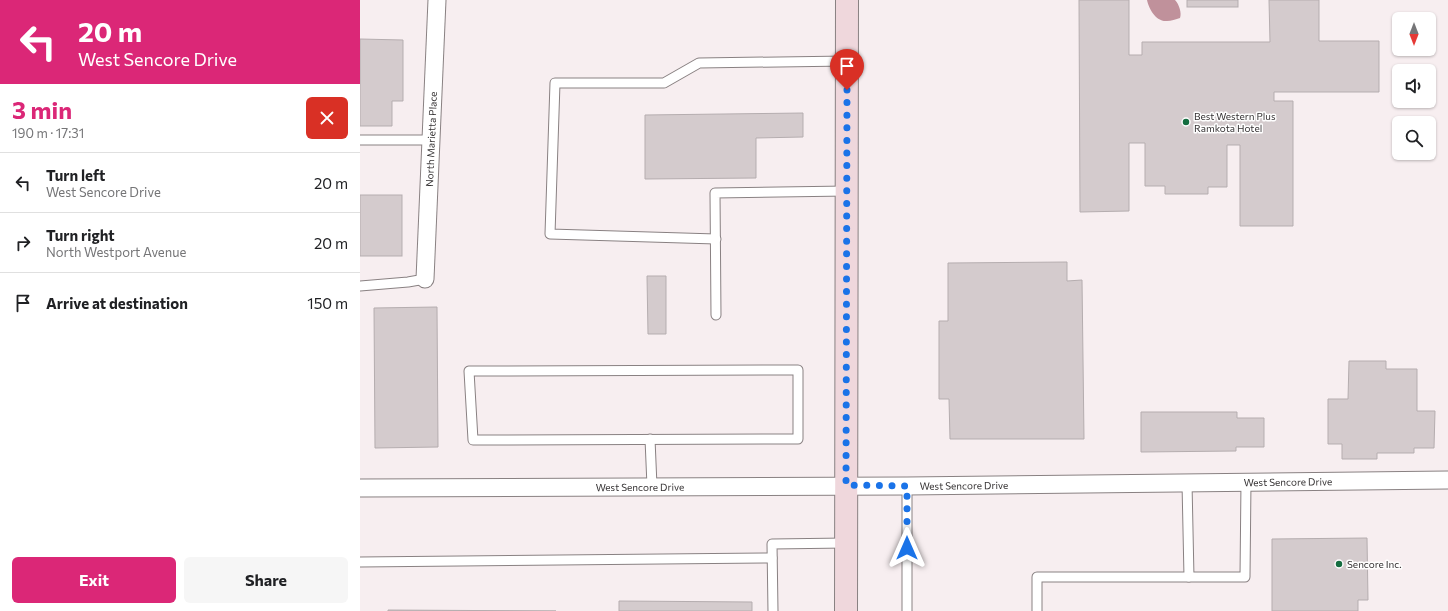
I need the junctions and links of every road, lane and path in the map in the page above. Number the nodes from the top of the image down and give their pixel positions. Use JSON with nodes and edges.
{"nodes":[{"id":1,"x":437,"y":0,"type":"edge"},
{"id":2,"x":847,"y":0,"type":"edge"},
{"id":3,"x":847,"y":61,"type":"junction"},
{"id":4,"x":360,"y":140,"type":"edge"},
{"id":5,"x":431,"y":140,"type":"junction"},
{"id":6,"x":847,"y":191,"type":"junction"},
{"id":7,"x":716,"y":239,"type":"junction"},
{"id":8,"x":425,"y":279,"type":"joint"},
{"id":9,"x":360,"y":286,"type":"edge"},
{"id":10,"x":716,"y":315,"type":"dead end"},
{"id":11,"x":650,"y":439,"type":"junction"},
{"id":12,"x":1448,"y":480,"type":"edge"},
{"id":13,"x":1187,"y":482,"type":"junction"},
{"id":14,"x":1246,"y":482,"type":"junction"},
{"id":15,"x":846,"y":485,"type":"junction"},
{"id":16,"x":652,"y":486,"type":"junction"},
{"id":17,"x":907,"y":486,"type":"junction"},
{"id":18,"x":360,"y":488,"type":"edge"},
{"id":19,"x":846,"y":543,"type":"junction"},
{"id":20,"x":772,"y":558,"type":"junction"},
{"id":21,"x":360,"y":562,"type":"edge"},
{"id":22,"x":1189,"y":577,"type":"junction"},
{"id":23,"x":773,"y":611,"type":"edge"},
{"id":24,"x":846,"y":611,"type":"edge"},
{"id":25,"x":907,"y":611,"type":"edge"},
{"id":26,"x":1037,"y":611,"type":"edge"}],
"edges":[{"from":1,"to":5,"type":"street","name":"North Marietta Place"},
{"from":2,"to":3,"type":"main road"},
{"from":3,"to":6,"type":"main road"},
{"from":3,"to":7,"type":"lane"},
{"from":4,"to":5,"type":"lane"},
{"from":5,"to":8,"type":"street","name":"North Marietta Place"},
{"from":6,"to":7,"type":"lane"},
{"from":6,"to":15,"type":"main road"},
{"from":7,"to":10,"type":"lane"},
{"from":8,"to":9,"type":"lane"},
{"from":11,"to":11,"type":"lane"},
{"from":11,"to":16,"type":"lane"},
{"from":12,"to":14,"type":"street","name":"West Sencore Drive"},
{"from":13,"to":14,"type":"street","name":"West Sencore Drive"},
{"from":13,"to":17,"type":"street","name":"West Sencore Drive"},
{"from":13,"to":22,"type":"lane"},
{"from":14,"to":22,"type":"lane"},
{"from":15,"to":16,"type":"street","name":"West Sencore Drive"},
{"from":15,"to":17,"type":"street","name":"West Sencore Drive"},
{"from":15,"to":19,"type":"main road"},
{"from":16,"to":18,"type":"street","name":"West Sencore Drive"},
{"from":17,"to":25,"type":"lane"},
{"from":19,"to":20,"type":"lane"},
{"from":19,"to":24,"type":"main road"},
{"from":20,"to":21,"type":"lane"},
{"from":20,"to":23,"type":"lane"},
{"from":22,"to":26,"type":"lane"}]}
